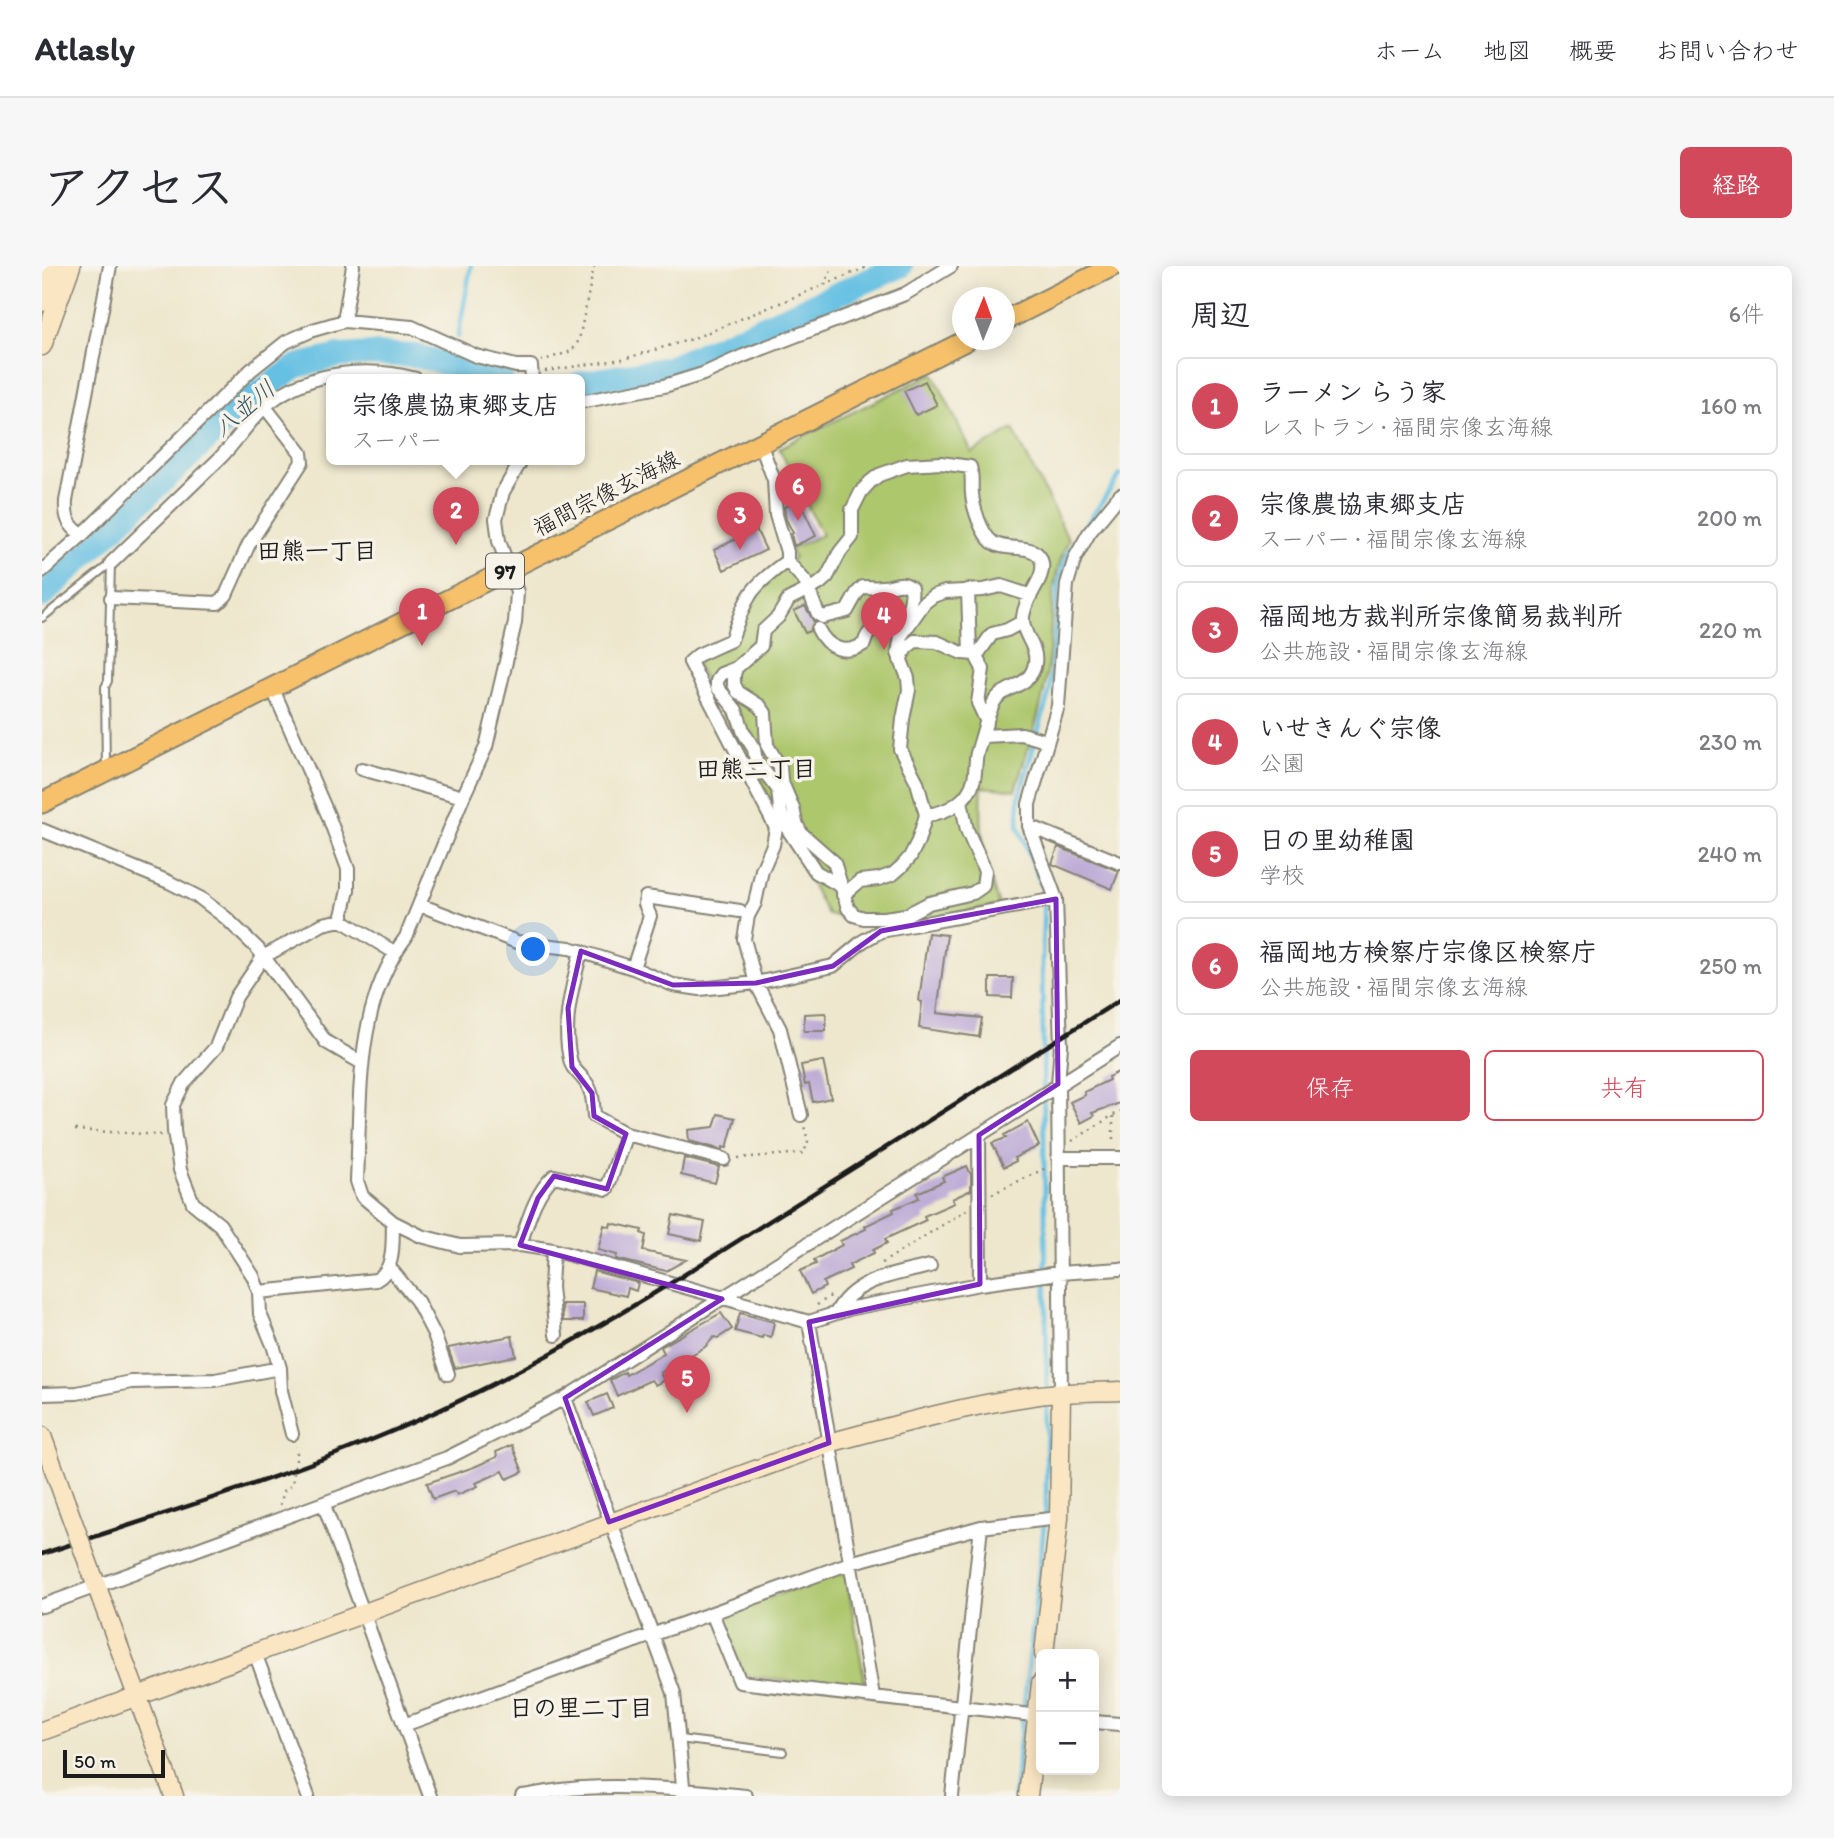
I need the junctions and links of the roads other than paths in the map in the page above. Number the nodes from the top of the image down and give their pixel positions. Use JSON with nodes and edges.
{"nodes":[{"id":1,"x":54,"y":266,"type":"edge"},
{"id":2,"x":71,"y":266,"type":"edge"},
{"id":3,"x":110,"y":266,"type":"edge"},
{"id":4,"x":353,"y":266,"type":"edge"},
{"id":5,"x":951,"y":266,"type":"edge"},
{"id":6,"x":1113,"y":266,"type":"edge"},
{"id":7,"x":42,"y":302,"type":"edge"},
{"id":8,"x":1015,"y":315,"type":"edge"},
{"id":9,"x":344,"y":321,"type":"junction"},
{"id":10,"x":42,"y":346,"type":"edge"},
{"id":11,"x":952,"y":347,"type":"edge"},
{"id":12,"x":532,"y":373,"type":"edge"},
{"id":13,"x":336,"y":374,"type":"edge"},
{"id":14,"x":401,"y":374,"type":"edge"},
{"id":15,"x":326,"y":377,"type":"edge"},
{"id":16,"x":585,"y":401,"type":"edge"},
{"id":17,"x":265,"y":407,"type":"junction"},
{"id":18,"x":760,"y":443,"type":"junction"},
{"id":19,"x":519,"y":465,"type":"edge"},
{"id":20,"x":1120,"y":495,"type":"edge"},
{"id":21,"x":82,"y":535,"type":"junction"},
{"id":22,"x":787,"y":561,"type":"junction"},
{"id":23,"x":111,"y":563,"type":"junction"},
{"id":24,"x":510,"y":568,"type":"junction"},
{"id":25,"x":42,"y":571,"type":"edge"},
{"id":26,"x":807,"y":589,"type":"junction"},
{"id":27,"x":968,"y":590,"type":"junction"},
{"id":28,"x":1029,"y":595,"type":"junction"},
{"id":29,"x":110,"y":598,"type":"junction"},
{"id":30,"x":42,"y":618,"type":"edge"},
{"id":31,"x":1022,"y":622,"type":"junction"},
{"id":32,"x":818,"y":629,"type":"dead end"},
{"id":33,"x":974,"y":654,"type":"junction"},
{"id":34,"x":900,"y":660,"type":"junction"},
{"id":35,"x":736,"y":668,"type":"junction"},
{"id":36,"x":271,"y":687,"type":"junction"},
{"id":37,"x":987,"y":722,"type":"junction"},
{"id":38,"x":984,"y":736,"type":"junction"},
{"id":39,"x":1046,"y":741,"type":"junction"},
{"id":40,"x":362,"y":769,"type":"dead end"},
{"id":41,"x":106,"y":771,"type":"junction"},
{"id":42,"x":780,"y":785,"type":"junction"},
{"id":43,"x":463,"y":797,"type":"junction"},
{"id":44,"x":961,"y":801,"type":"junction"},
{"id":45,"x":42,"y":803,"type":"edge"},
{"id":46,"x":926,"y":815,"type":"junction"},
{"id":47,"x":1029,"y":826,"type":"junction"},
{"id":48,"x":42,"y":830,"type":"edge"},
{"id":49,"x":1120,"y":863,"type":"edge"},
{"id":50,"x":841,"y":890,"type":"junction"},
{"id":51,"x":1056,"y":899,"type":"junction"},
{"id":52,"x":420,"y":905,"type":"junction"},
{"id":53,"x":740,"y":911,"type":"dead end"},
{"id":54,"x":341,"y":920,"type":"junction"},
{"id":55,"x":907,"y":920,"type":"junction"},
{"id":56,"x":581,"y":951,"type":"junction"},
{"id":57,"x":394,"y":952,"type":"junction"},
{"id":58,"x":263,"y":957,"type":"junction"},
{"id":59,"x":633,"y":968,"type":"junction"},
{"id":60,"x":756,"y":983,"type":"junction"},
{"id":61,"x":1120,"y":1046,"type":"edge"},
{"id":62,"x":362,"y":1063,"type":"junction"},
{"id":63,"x":1049,"y":1091,"type":"junction"},
{"id":64,"x":801,"y":1115,"type":"road end"},
{"id":65,"x":626,"y":1134,"type":"junction"},
{"id":66,"x":979,"y":1135,"type":"junction"},
{"id":67,"x":1058,"y":1154,"type":"junction"},
{"id":68,"x":1117,"y":1158,"type":"edge"},
{"id":69,"x":724,"y":1159,"type":"road end"},
{"id":70,"x":393,"y":1222,"type":"junction"},
{"id":71,"x":520,"y":1245,"type":"junction"},
{"id":72,"x":553,"y":1250,"type":"junction"},
{"id":73,"x":930,"y":1266,"type":"dead end"},
{"id":74,"x":390,"y":1268,"type":"junction"},
{"id":75,"x":1120,"y":1269,"type":"edge"},
{"id":76,"x":1051,"y":1274,"type":"junction"},
{"id":77,"x":981,"y":1284,"type":"junction"},
{"id":78,"x":259,"y":1292,"type":"junction"},
{"id":79,"x":722,"y":1299,"type":"junction"},
{"id":80,"x":836,"y":1313,"type":"junction"},
{"id":81,"x":803,"y":1320,"type":"junction"},
{"id":82,"x":556,"y":1335,"type":"dead end"},
{"id":83,"x":280,"y":1368,"type":"junction"},
{"id":84,"x":448,"y":1374,"type":"dead end"},
{"id":85,"x":1120,"y":1391,"type":"edge"},
{"id":86,"x":42,"y":1394,"type":"edge"},
{"id":87,"x":1053,"y":1394,"type":"junction"},
{"id":88,"x":565,"y":1398,"type":"junction"},
{"id":89,"x":292,"y":1434,"type":"road end"},
{"id":90,"x":42,"y":1436,"type":"edge"},
{"id":91,"x":830,"y":1443,"type":"junction"},
{"id":92,"x":324,"y":1504,"type":"junction"},
{"id":93,"x":1050,"y":1519,"type":"junction"},
{"id":94,"x":609,"y":1522,"type":"junction"},
{"id":95,"x":981,"y":1527,"type":"junction"},
{"id":96,"x":850,"y":1563,"type":"junction"},
{"id":97,"x":95,"y":1583,"type":"junction"},
{"id":98,"x":42,"y":1606,"type":"edge"},
{"id":99,"x":363,"y":1612,"type":"junction"},
{"id":100,"x":712,"y":1613,"type":"junction"},
{"id":101,"x":651,"y":1635,"type":"junction"},
{"id":102,"x":1044,"y":1649,"type":"edge"},
{"id":103,"x":255,"y":1653,"type":"junction"},
{"id":104,"x":137,"y":1696,"type":"junction"},
{"id":105,"x":873,"y":1696,"type":"junction"},
{"id":106,"x":962,"y":1708,"type":"junction"},
{"id":107,"x":1036,"y":1716,"type":"edge"},
{"id":108,"x":1099,"y":1722,"type":"edge"},
{"id":109,"x":1120,"y":1724,"type":"edge"},
{"id":110,"x":404,"y":1725,"type":"junction"},
{"id":111,"x":42,"y":1731,"type":"edge"},
{"id":112,"x":679,"y":1739,"type":"junction"},
{"id":113,"x":1036,"y":1743,"type":"edge"},
{"id":114,"x":783,"y":1752,"type":"dead end"},
{"id":115,"x":684,"y":1792,"type":"edge"},
{"id":116,"x":173,"y":1796,"type":"edge"},
{"id":117,"x":308,"y":1796,"type":"edge"},
{"id":118,"x":430,"y":1796,"type":"edge"},
{"id":119,"x":522,"y":1796,"type":"edge"},
{"id":120,"x":746,"y":1796,"type":"edge"},
{"id":121,"x":952,"y":1796,"type":"edge"},
{"id":122,"x":1028,"y":1796,"type":"edge"}],
"edges":[{"from":1,"to":7,"type":"street"},
{"from":2,"to":10,"type":"street"},
{"from":3,"to":21,"type":"street"},
{"from":4,"to":9,"type":"street"},
{"from":5,"to":16,"type":"street"},
{"from":6,"to":8,"type":"main road"},
{"from":9,"to":12,"type":"street"},
{"from":9,"to":21,"type":"street"},
{"from":11,"to":18,"type":"main road","name":"福間宗像玄海線","number":"97"},
{"from":13,"to":14,"type":"street"},
{"from":15,"to":17,"type":"street"},
{"from":17,"to":23,"type":"street"},
{"from":17,"to":29,"type":"street"},
{"from":18,"to":22,"type":"street"},
{"from":18,"to":24,"type":"main road","name":"福間宗像玄海線","number":"97"},
{"from":19,"to":24,"type":"street"},
{"from":20,"to":39,"type":"street"},
{"from":21,"to":25,"type":"street"},
{"from":22,"to":26,"type":"street"},
{"from":22,"to":60,"type":"street"},
{"from":23,"to":29,"type":"lane"},
{"from":23,"to":30,"type":"lane"},
{"from":24,"to":36,"type":"main road","name":"福間宗像玄海線","number":"97"},
{"from":24,"to":43,"type":"street"},
{"from":26,"to":28,"type":"street"},
{"from":26,"to":32,"type":"street"},
{"from":26,"to":35,"type":"street"},
{"from":27,"to":28,"type":"street"},
{"from":27,"to":33,"type":"street"},
{"from":27,"to":34,"type":"street"},
{"from":28,"to":31,"type":"street"},
{"from":29,"to":41,"type":"lane"},
{"from":31,"to":33,"type":"street"},
{"from":31,"to":37,"type":"street"},
{"from":33,"to":34,"type":"street"},
{"from":33,"to":37,"type":"street"},
{"from":34,"to":46,"type":"street"},
{"from":35,"to":42,"type":"street"},
{"from":35,"to":42,"type":"street"},
{"from":36,"to":41,"type":"main road","name":"福間宗像玄海線","number":"97"},
{"from":36,"to":54,"type":"street"},
{"from":37,"to":38,"type":"street"},
{"from":38,"to":39,"type":"street"},
{"from":38,"to":44,"type":"street"},
{"from":39,"to":47,"type":"street"},
{"from":40,"to":43,"type":"street"},
{"from":41,"to":45,"type":"main road","name":"福間宗像玄海線","number":"97"},
{"from":42,"to":50,"type":"street"},
{"from":42,"to":50,"type":"street"},
{"from":43,"to":52,"type":"street"},
{"from":44,"to":46,"type":"street"},
{"from":44,"to":55,"type":"street"},
{"from":46,"to":50,"type":"street"},
{"from":47,"to":49,"type":"street"},
{"from":47,"to":51,"type":"street"},
{"from":48,"to":58,"type":"street"},
{"from":50,"to":55,"type":"street"},
{"from":51,"to":55,"type":"street"},
{"from":51,"to":63,"type":"street"},
{"from":52,"to":56,"type":"street"},
{"from":52,"to":57,"type":"street"},
{"from":53,"to":59,"type":"street"},
{"from":54,"to":57,"type":"street"},
{"from":54,"to":58,"type":"street"},
{"from":55,"to":60,"type":"street"},
{"from":56,"to":59,"type":"street"},
{"from":56,"to":65,"type":"street"},
{"from":57,"to":62,"type":"street"},
{"from":58,"to":62,"type":"street"},
{"from":58,"to":78,"type":"street"},
{"from":59,"to":60,"type":"street"},
{"from":60,"to":64,"type":"street"},
{"from":61,"to":63,"type":"street"},
{"from":62,"to":70,"type":"street"},
{"from":63,"to":66,"type":"street"},
{"from":63,"to":67,"type":"street"},
{"from":65,"to":69,"type":"street"},
{"from":65,"to":71,"type":"street"},
{"from":66,"to":77,"type":"street"},
{"from":66,"to":79,"type":"street"},
{"from":67,"to":68,"type":"street"},
{"from":67,"to":76,"type":"street"},
{"from":70,"to":71,"type":"street"},
{"from":70,"to":74,"type":"street"},
{"from":71,"to":72,"type":"street"},
{"from":72,"to":79,"type":"street"},
{"from":72,"to":82,"type":"street"},
{"from":73,"to":80,"type":"street"},
{"from":74,"to":78,"type":"street"},
{"from":74,"to":84,"type":"street"},
{"from":75,"to":76,"type":"street"},
{"from":76,"to":77,"type":"street"},
{"from":76,"to":87,"type":"street"},
{"from":77,"to":80,"type":"street"},
{"from":78,"to":83,"type":"street"},
{"from":79,"to":81,"type":"street"},
{"from":79,"to":88,"type":"street"},
{"from":80,"to":81,"type":"street"},
{"from":81,"to":91,"type":"street"},
{"from":83,"to":86,"type":"street"},
{"from":83,"to":89,"type":"street"},
{"from":85,"to":87,"type":"street"},
{"from":87,"to":91,"type":"street"},
{"from":87,"to":93,"type":"street"},
{"from":88,"to":92,"type":"street"},
{"from":88,"to":94,"type":"street"},
{"from":90,"to":97,"type":"street","bridge":true},
{"from":91,"to":94,"type":"street"},
{"from":91,"to":96,"type":"street"},
{"from":92,"to":97,"type":"street"},
{"from":92,"to":99,"type":"street"},
{"from":93,"to":95,"type":"street"},
{"from":93,"to":102,"type":"street"},
{"from":94,"to":99,"type":"street"},
{"from":94,"to":101,"type":"street"},
{"from":95,"to":96,"type":"street"},
{"from":95,"to":106,"type":"street"},
{"from":96,"to":100,"type":"street"},
{"from":96,"to":105,"type":"street"},
{"from":97,"to":98,"type":"street"},
{"from":97,"to":104,"type":"street"},
{"from":99,"to":103,"type":"street"},
{"from":99,"to":110,"type":"street"},
{"from":100,"to":101,"type":"street"},
{"from":100,"to":105,"type":"street"},
{"from":101,"to":110,"type":"street"},
{"from":101,"to":112,"type":"street"},
{"from":103,"to":104,"type":"street"},
{"from":103,"to":117,"type":"street"},
{"from":104,"to":111,"type":"street"},
{"from":104,"to":116,"type":"street"},
{"from":105,"to":106,"type":"street"},
{"from":106,"to":107,"type":"street"},
{"from":106,"to":121,"type":"street"},
{"from":108,"to":109,"type":"street"},
{"from":110,"to":118,"type":"street"},
{"from":112,"to":114,"type":"lane"},
{"from":112,"to":115,"type":"street"},
{"from":113,"to":122,"type":"street"},
{"from":115,"to":119,"type":"street"},
{"from":115,"to":120,"type":"street"}]}
